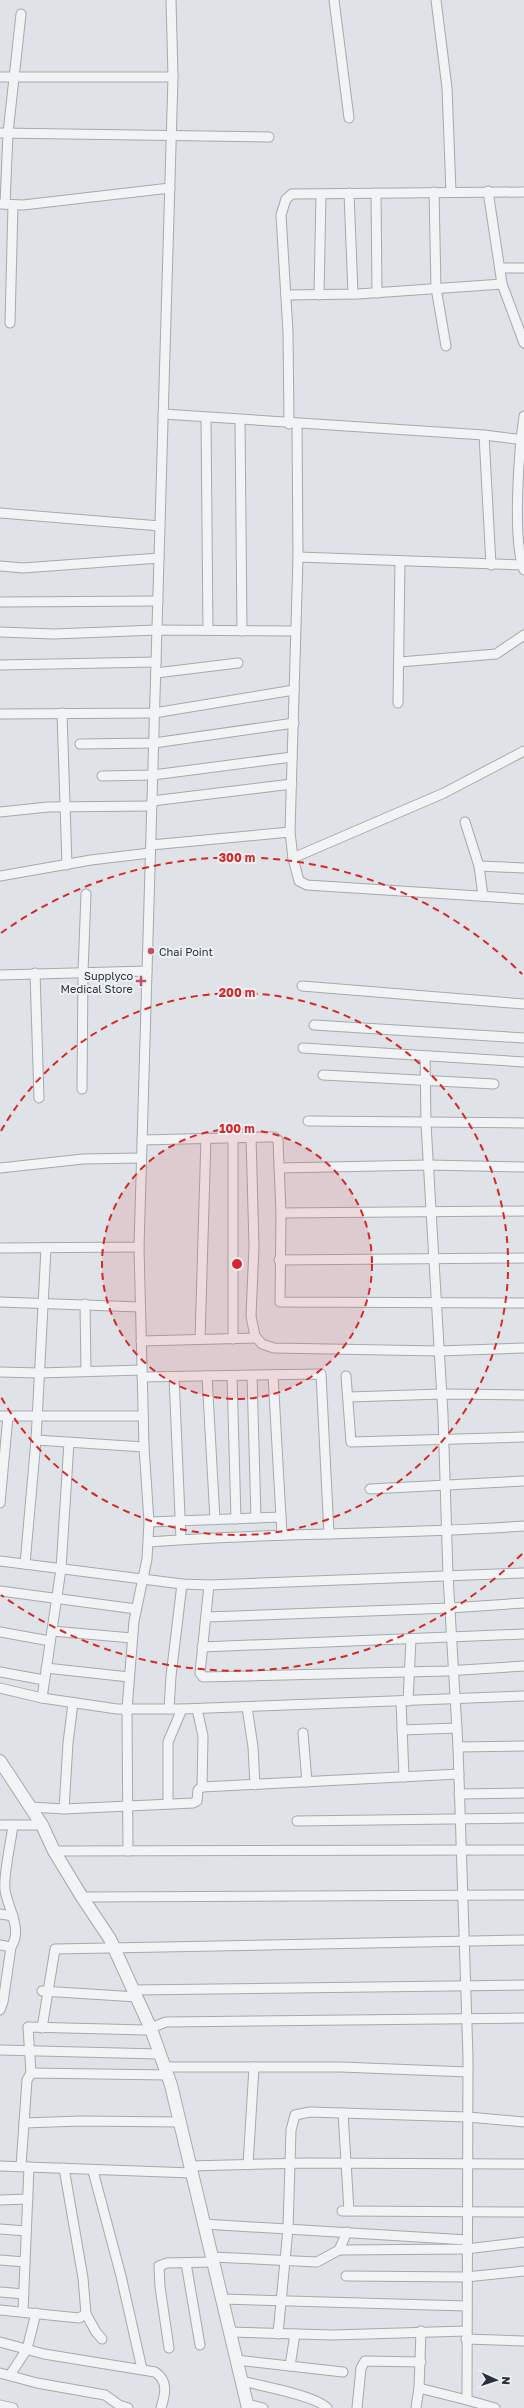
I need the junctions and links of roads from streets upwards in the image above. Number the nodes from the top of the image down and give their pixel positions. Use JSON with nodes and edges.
{"nodes":[{"id":1,"x":171,"y":0,"type":"edge"},
{"id":2,"x":334,"y":0,"type":"edge"},
{"id":3,"x":436,"y":0,"type":"edge"},
{"id":4,"x":21,"y":14,"type":"dead end"},
{"id":5,"x":0,"y":77,"type":"edge"},
{"id":6,"x":13,"y":77,"type":"junction"},
{"id":7,"x":173,"y":77,"type":"junction"},
{"id":8,"x":349,"y":118,"type":"dead end"},
{"id":9,"x":4,"y":133,"type":"edge"},
{"id":10,"x":171,"y":136,"type":"junction"},
{"id":11,"x":269,"y":137,"type":"dead end"},
{"id":12,"x":170,"y":188,"type":"junction"},
{"id":13,"x":488,"y":191,"type":"junction"},
{"id":14,"x":434,"y":192,"type":"junction"},
{"id":15,"x":451,"y":192,"type":"junction"},
{"id":16,"x":524,"y":192,"type":"edge"},
{"id":17,"x":349,"y":193,"type":"junction"},
{"id":18,"x":376,"y":193,"type":"junction"},
{"id":19,"x":321,"y":194,"type":"junction"},
{"id":20,"x":6,"y":204,"type":"edge"},
{"id":21,"x":500,"y":268,"type":"junction"},
{"id":22,"x":524,"y":268,"type":"edge"},
{"id":23,"x":502,"y":284,"type":"junction"},
{"id":24,"x":436,"y":288,"type":"junction"},
{"id":25,"x":378,"y":293,"type":"junction"},
{"id":26,"x":353,"y":294,"type":"junction"},
{"id":27,"x":286,"y":295,"type":"junction"},
{"id":28,"x":319,"y":295,"type":"junction"},
{"id":29,"x":10,"y":323,"type":"dead end"},
{"id":30,"x":524,"y":343,"type":"edge"},
{"id":31,"x":446,"y":346,"type":"dead end"},
{"id":32,"x":163,"y":414,"type":"junction"},
{"id":33,"x":524,"y":416,"type":"edge"},
{"id":34,"x":206,"y":418,"type":"junction"},
{"id":35,"x":240,"y":420,"type":"junction"},
{"id":36,"x":293,"y":424,"type":"junction"},
{"id":37,"x":484,"y":436,"type":"junction"},
{"id":38,"x":522,"y":440,"type":"edge"},
{"id":39,"x":0,"y":513,"type":"edge"},
{"id":40,"x":160,"y":526,"type":"junction"},
{"id":41,"x":298,"y":557,"type":"junction"},
{"id":42,"x":159,"y":558,"type":"junction"},
{"id":43,"x":400,"y":561,"type":"junction"},
{"id":44,"x":491,"y":565,"type":"junction"},
{"id":45,"x":0,"y":566,"type":"edge"},
{"id":46,"x":523,"y":568,"type":"edge"},
{"id":47,"x":158,"y":601,"type":"junction"},
{"id":48,"x":0,"y":602,"type":"edge"},
{"id":49,"x":157,"y":630,"type":"junction"},
{"id":50,"x":208,"y":630,"type":"junction"},
{"id":51,"x":242,"y":631,"type":"junction"},
{"id":52,"x":295,"y":631,"type":"junction"},
{"id":53,"x":0,"y":632,"type":"edge"},
{"id":54,"x":524,"y":635,"type":"edge"},
{"id":55,"x":156,"y":662,"type":"junction"},
{"id":56,"x":400,"y":662,"type":"junction"},
{"id":57,"x":238,"y":663,"type":"dead end"},
{"id":58,"x":0,"y":665,"type":"edge"},
{"id":59,"x":156,"y":673,"type":"junction"},
{"id":60,"x":294,"y":690,"type":"junction"},
{"id":61,"x":398,"y":703,"type":"dead end"},
{"id":62,"x":62,"y":713,"type":"junction"},
{"id":63,"x":154,"y":713,"type":"junction"},
{"id":64,"x":0,"y":714,"type":"edge"},
{"id":65,"x":294,"y":723,"type":"junction"},
{"id":66,"x":154,"y":743,"type":"junction"},
{"id":67,"x":80,"y":744,"type":"dead end"},
{"id":68,"x":524,"y":751,"type":"edge"},
{"id":69,"x":292,"y":756,"type":"junction"},
{"id":70,"x":153,"y":775,"type":"junction"},
{"id":71,"x":102,"y":776,"type":"dead end"},
{"id":72,"x":292,"y":784,"type":"junction"},
{"id":73,"x":152,"y":803,"type":"junction"},
{"id":74,"x":66,"y":806,"type":"junction"},
{"id":75,"x":0,"y":812,"type":"edge"},
{"id":76,"x":465,"y":822,"type":"dead end"},
{"id":77,"x":290,"y":832,"type":"junction"},
{"id":78,"x":150,"y":849,"type":"junction"},
{"id":79,"x":293,"y":858,"type":"junction"},
{"id":80,"x":67,"y":865,"type":"junction"},
{"id":81,"x":479,"y":866,"type":"junction"},
{"id":82,"x":524,"y":868,"type":"edge"},
{"id":83,"x":0,"y":876,"type":"edge"},
{"id":84,"x":86,"y":894,"type":"dead end"},
{"id":85,"x":483,"y":896,"type":"junction"},
{"id":86,"x":524,"y":899,"type":"edge"},
{"id":87,"x":147,"y":971,"type":"junction"},
{"id":88,"x":82,"y":972,"type":"junction"},
{"id":89,"x":35,"y":973,"type":"junction"},
{"id":90,"x":0,"y":975,"type":"edge"},
{"id":91,"x":302,"y":986,"type":"dead end"},
{"id":92,"x":524,"y":1004,"type":"edge"},
{"id":93,"x":314,"y":1025,"type":"dead end"},
{"id":94,"x":524,"y":1038,"type":"edge"},
{"id":95,"x":303,"y":1048,"type":"dead end"},
{"id":96,"x":425,"y":1056,"type":"junction"},
{"id":97,"x":524,"y":1062,"type":"edge"},
{"id":98,"x":323,"y":1074,"type":"dead end"},
{"id":99,"x":424,"y":1080,"type":"junction"},
{"id":100,"x":494,"y":1084,"type":"dead end"},
{"id":101,"x":82,"y":1089,"type":"dead end"},
{"id":102,"x":39,"y":1098,"type":"dead end"},
{"id":103,"x":426,"y":1120,"type":"junction"},
{"id":104,"x":308,"y":1121,"type":"dead end"},
{"id":105,"x":524,"y":1123,"type":"edge"},
{"id":106,"x":251,"y":1137,"type":"junction"},
{"id":107,"x":206,"y":1138,"type":"junction"},
{"id":108,"x":233,"y":1138,"type":"junction"},
{"id":109,"x":142,"y":1140,"type":"junction"},
{"id":110,"x":141,"y":1158,"type":"junction"},
{"id":111,"x":428,"y":1166,"type":"junction"},
{"id":112,"x":524,"y":1167,"type":"edge"},
{"id":113,"x":0,"y":1168,"type":"edge"},
{"id":114,"x":279,"y":1168,"type":"junction"},
{"id":115,"x":524,"y":1211,"type":"edge"},
{"id":116,"x":431,"y":1212,"type":"junction"},
{"id":117,"x":281,"y":1213,"type":"junction"},
{"id":118,"x":139,"y":1247,"type":"junction"},
{"id":119,"x":0,"y":1248,"type":"edge"},
{"id":120,"x":46,"y":1248,"type":"junction"},
{"id":121,"x":524,"y":1258,"type":"edge"},
{"id":122,"x":278,"y":1260,"type":"junction"},
{"id":123,"x":434,"y":1260,"type":"junction"},
{"id":124,"x":0,"y":1302,"type":"edge"},
{"id":125,"x":43,"y":1303,"type":"junction"},
{"id":126,"x":436,"y":1303,"type":"junction"},
{"id":127,"x":524,"y":1303,"type":"edge"},
{"id":128,"x":85,"y":1304,"type":"junction"},
{"id":129,"x":140,"y":1306,"type":"junction"},
{"id":130,"x":233,"y":1338,"type":"junction"},
{"id":131,"x":257,"y":1338,"type":"junction"},
{"id":132,"x":200,"y":1339,"type":"junction"},
{"id":133,"x":141,"y":1341,"type":"junction"},
{"id":134,"x":524,"y":1348,"type":"edge"},
{"id":135,"x":439,"y":1351,"type":"junction"},
{"id":136,"x":0,"y":1372,"type":"edge"},
{"id":137,"x":86,"y":1372,"type":"junction"},
{"id":138,"x":39,"y":1373,"type":"junction"},
{"id":139,"x":142,"y":1373,"type":"junction"},
{"id":140,"x":273,"y":1375,"type":"junction"},
{"id":141,"x":207,"y":1376,"type":"junction"},
{"id":142,"x":232,"y":1376,"type":"junction"},
{"id":143,"x":252,"y":1376,"type":"junction"},
{"id":144,"x":346,"y":1376,"type":"dead end"},
{"id":145,"x":174,"y":1377,"type":"junction"},
{"id":146,"x":442,"y":1394,"type":"junction"},
{"id":147,"x":524,"y":1395,"type":"edge"},
{"id":148,"x":349,"y":1396,"type":"junction"},
{"id":149,"x":4,"y":1416,"type":"edge"},
{"id":150,"x":37,"y":1416,"type":"junction"},
{"id":151,"x":143,"y":1416,"type":"junction"},
{"id":152,"x":524,"y":1437,"type":"edge"},
{"id":153,"x":36,"y":1440,"type":"junction"},
{"id":154,"x":444,"y":1441,"type":"junction"},
{"id":155,"x":69,"y":1442,"type":"junction"},
{"id":156,"x":144,"y":1447,"type":"junction"},
{"id":157,"x":524,"y":1481,"type":"edge"},
{"id":158,"x":445,"y":1485,"type":"junction"},
{"id":159,"x":370,"y":1489,"type":"dead end"},
{"id":160,"x":0,"y":1503,"type":"edge"},
{"id":161,"x":281,"y":1517,"type":"junction"},
{"id":162,"x":256,"y":1518,"type":"junction"},
{"id":163,"x":236,"y":1519,"type":"junction"},
{"id":164,"x":215,"y":1520,"type":"junction"},
{"id":165,"x":180,"y":1521,"type":"junction"},
{"id":166,"x":149,"y":1522,"type":"junction"},
{"id":167,"x":524,"y":1526,"type":"edge"},
{"id":168,"x":446,"y":1532,"type":"junction"},
{"id":169,"x":329,"y":1534,"type":"junction"},
{"id":170,"x":282,"y":1535,"type":"junction"},
{"id":171,"x":181,"y":1539,"type":"junction"},
{"id":172,"x":148,"y":1542,"type":"junction"},
{"id":173,"x":0,"y":1561,"type":"edge"},
{"id":174,"x":25,"y":1564,"type":"junction"},
{"id":175,"x":61,"y":1569,"type":"junction"},
{"id":176,"x":524,"y":1572,"type":"edge"},
{"id":177,"x":448,"y":1576,"type":"junction"},
{"id":178,"x":143,"y":1579,"type":"junction"},
{"id":179,"x":182,"y":1584,"type":"junction"},
{"id":180,"x":209,"y":1584,"type":"junction"},
{"id":181,"x":0,"y":1591,"type":"edge"},
{"id":182,"x":57,"y":1598,"type":"junction"},
{"id":183,"x":524,"y":1603,"type":"edge"},
{"id":184,"x":450,"y":1608,"type":"junction"},
{"id":185,"x":136,"y":1609,"type":"junction"},
{"id":186,"x":206,"y":1617,"type":"junction"},
{"id":187,"x":52,"y":1631,"type":"junction"},
{"id":188,"x":0,"y":1632,"type":"edge"},
{"id":189,"x":524,"y":1634,"type":"edge"},
{"id":190,"x":452,"y":1637,"type":"junction"},
{"id":191,"x":132,"y":1638,"type":"junction"},
{"id":192,"x":411,"y":1639,"type":"junction"},
{"id":193,"x":50,"y":1641,"type":"junction"},
{"id":194,"x":202,"y":1647,"type":"junction"},
{"id":195,"x":524,"y":1666,"type":"edge"},
{"id":196,"x":46,"y":1668,"type":"junction"},
{"id":197,"x":453,"y":1670,"type":"junction"},
{"id":198,"x":0,"y":1672,"type":"edge"},
{"id":199,"x":411,"y":1672,"type":"junction"},
{"id":200,"x":129,"y":1677,"type":"junction"},
{"id":201,"x":44,"y":1680,"type":"junction"},
{"id":202,"x":0,"y":1688,"type":"edge"},
{"id":203,"x":524,"y":1696,"type":"edge"},
{"id":204,"x":42,"y":1698,"type":"junction"},
{"id":205,"x":455,"y":1698,"type":"junction"},
{"id":206,"x":405,"y":1701,"type":"junction"},
{"id":207,"x":73,"y":1703,"type":"junction"},
{"id":208,"x":247,"y":1707,"type":"junction"},
{"id":209,"x":127,"y":1709,"type":"junction"},
{"id":210,"x":169,"y":1709,"type":"junction"},
{"id":211,"x":182,"y":1709,"type":"junction"},
{"id":212,"x":197,"y":1709,"type":"junction"},
{"id":213,"x":457,"y":1728,"type":"junction"},
{"id":214,"x":402,"y":1730,"type":"junction"},
{"id":215,"x":304,"y":1733,"type":"dead end"},
{"id":216,"x":524,"y":1746,"type":"edge"},
{"id":217,"x":458,"y":1747,"type":"junction"},
{"id":218,"x":0,"y":1761,"type":"edge"},
{"id":219,"x":459,"y":1774,"type":"junction"},
{"id":220,"x":404,"y":1778,"type":"junction"},
{"id":221,"x":307,"y":1782,"type":"junction"},
{"id":222,"x":255,"y":1785,"type":"junction"},
{"id":223,"x":202,"y":1787,"type":"junction"},
{"id":224,"x":524,"y":1793,"type":"edge"},
{"id":225,"x":459,"y":1794,"type":"junction"},
{"id":226,"x":168,"y":1804,"type":"junction"},
{"id":227,"x":128,"y":1806,"type":"junction"},
{"id":228,"x":31,"y":1807,"type":"junction"},
{"id":229,"x":64,"y":1809,"type":"junction"},
{"id":230,"x":524,"y":1818,"type":"edge"},
{"id":231,"x":460,"y":1819,"type":"junction"},
{"id":232,"x":297,"y":1821,"type":"dead end"},
{"id":233,"x":42,"y":1825,"type":"junction"},
{"id":234,"x":0,"y":1826,"type":"edge"},
{"id":235,"x":13,"y":1826,"type":"junction"},
{"id":236,"x":462,"y":1850,"type":"junction"},
{"id":237,"x":524,"y":1850,"type":"edge"},
{"id":238,"x":54,"y":1851,"type":"junction"},
{"id":239,"x":128,"y":1851,"type":"junction"},
{"id":240,"x":463,"y":1895,"type":"junction"},
{"id":241,"x":524,"y":1895,"type":"edge"},
{"id":242,"x":82,"y":1897,"type":"junction"},
{"id":243,"x":0,"y":1914,"type":"edge"},
{"id":244,"x":13,"y":1916,"type":"junction"},
{"id":245,"x":464,"y":1940,"type":"junction"},
{"id":246,"x":524,"y":1940,"type":"edge"},
{"id":247,"x":0,"y":1945,"type":"edge"},
{"id":248,"x":11,"y":1947,"type":"junction"},
{"id":249,"x":116,"y":1949,"type":"junction"},
{"id":250,"x":466,"y":1985,"type":"junction"},
{"id":251,"x":524,"y":1985,"type":"edge"},
{"id":252,"x":46,"y":1992,"type":"junction"},
{"id":253,"x":135,"y":1993,"type":"junction"},
{"id":254,"x":0,"y":2010,"type":"edge"},
{"id":255,"x":467,"y":2018,"type":"junction"},
{"id":256,"x":524,"y":2018,"type":"edge"},
{"id":257,"x":42,"y":2028,"type":"junction"},
{"id":258,"x":151,"y":2029,"type":"junction"},
{"id":259,"x":0,"y":2050,"type":"edge"},
{"id":260,"x":28,"y":2051,"type":"junction"},
{"id":261,"x":159,"y":2054,"type":"junction"},
{"id":262,"x":254,"y":2067,"type":"junction"},
{"id":263,"x":166,"y":2071,"type":"junction"},
{"id":264,"x":468,"y":2072,"type":"junction"},
{"id":265,"x":31,"y":2073,"type":"junction"},
{"id":266,"x":343,"y":2114,"type":"junction"},
{"id":267,"x":468,"y":2117,"type":"junction"},
{"id":268,"x":180,"y":2122,"type":"junction"},
{"id":269,"x":524,"y":2122,"type":"edge"},
{"id":270,"x":24,"y":2123,"type":"junction"},
{"id":271,"x":291,"y":2164,"type":"junction"},
{"id":272,"x":345,"y":2164,"type":"junction"},
{"id":273,"x":467,"y":2164,"type":"junction"},
{"id":274,"x":524,"y":2164,"type":"edge"},
{"id":275,"x":248,"y":2165,"type":"junction"},
{"id":276,"x":0,"y":2166,"type":"edge"},
{"id":277,"x":25,"y":2166,"type":"junction"},
{"id":278,"x":64,"y":2168,"type":"junction"},
{"id":279,"x":191,"y":2170,"type":"junction"},
{"id":280,"x":94,"y":2171,"type":"junction"},
{"id":281,"x":28,"y":2199,"type":"junction"},
{"id":282,"x":0,"y":2200,"type":"edge"},
{"id":283,"x":524,"y":2212,"type":"edge"},
{"id":284,"x":467,"y":2213,"type":"junction"},
{"id":285,"x":204,"y":2224,"type":"junction"},
{"id":286,"x":0,"y":2229,"type":"edge"},
{"id":287,"x":288,"y":2229,"type":"junction"},
{"id":288,"x":26,"y":2231,"type":"junction"},
{"id":289,"x":347,"y":2232,"type":"junction"},
{"id":290,"x":467,"y":2240,"type":"junction"},
{"id":291,"x":524,"y":2242,"type":"edge"},
{"id":292,"x":339,"y":2250,"type":"junction"},
{"id":293,"x":466,"y":2250,"type":"junction"},
{"id":294,"x":212,"y":2259,"type":"junction"},
{"id":295,"x":0,"y":2260,"type":"edge"},
{"id":296,"x":285,"y":2260,"type":"junction"},
{"id":297,"x":25,"y":2262,"type":"junction"},
{"id":298,"x":186,"y":2263,"type":"junction"},
{"id":299,"x":524,"y":2271,"type":"edge"},
{"id":300,"x":346,"y":2276,"type":"dead end"},
{"id":301,"x":466,"y":2277,"type":"junction"},
{"id":302,"x":0,"y":2292,"type":"edge"},
{"id":303,"x":24,"y":2294,"type":"junction"},
{"id":304,"x":222,"y":2299,"type":"junction"},
{"id":305,"x":281,"y":2301,"type":"junction"},
{"id":306,"x":466,"y":2306,"type":"junction"},
{"id":307,"x":0,"y":2310,"type":"edge"},
{"id":308,"x":23,"y":2311,"type":"junction"},
{"id":309,"x":36,"y":2313,"type":"junction"},
{"id":310,"x":86,"y":2314,"type":"junction"},
{"id":311,"x":421,"y":2331,"type":"junction"},
{"id":312,"x":230,"y":2332,"type":"junction"},
{"id":313,"x":278,"y":2334,"type":"junction"},
{"id":314,"x":294,"y":2334,"type":"junction"},
{"id":315,"x":466,"y":2335,"type":"junction"},
{"id":316,"x":102,"y":2339,"type":"dead end"},
{"id":317,"x":524,"y":2340,"type":"edge"},
{"id":318,"x":0,"y":2342,"type":"edge"},
{"id":319,"x":200,"y":2345,"type":"dead end"},
{"id":320,"x":169,"y":2348,"type":"dead end"},
{"id":321,"x":27,"y":2350,"type":"junction"},
{"id":322,"x":236,"y":2360,"type":"junction"},
{"id":323,"x":421,"y":2362,"type":"junction"},
{"id":324,"x":290,"y":2366,"type":"junction"},
{"id":325,"x":142,"y":2369,"type":"junction"},
{"id":326,"x":343,"y":2372,"type":"dead end"},
{"id":327,"x":0,"y":2373,"type":"edge"},
{"id":328,"x":10,"y":2375,"type":"junction"},
{"id":329,"x":241,"y":2381,"type":"junction"},
{"id":330,"x":419,"y":2388,"type":"junction"},
{"id":331,"x":467,"y":2400,"type":"junction"},
{"id":332,"x":0,"y":2405,"type":"edge"},
{"id":333,"x":247,"y":2406,"type":"edge"},
{"id":334,"x":13,"y":2408,"type":"edge"},
{"id":335,"x":128,"y":2408,"type":"edge"},
{"id":336,"x":161,"y":2408,"type":"edge"},
{"id":337,"x":263,"y":2408,"type":"edge"},
{"id":338,"x":327,"y":2408,"type":"edge"},
{"id":339,"x":357,"y":2408,"type":"edge"},
{"id":340,"x":416,"y":2408,"type":"edge"},
{"id":341,"x":495,"y":2408,"type":"edge"}],
"edges":[{"from":1,"to":7,"type":"street"},
{"from":2,"to":8,"type":"street"},
{"from":3,"to":15,"type":"street"},
{"from":4,"to":6,"type":"street"},
{"from":5,"to":6,"type":"street"},
{"from":6,"to":7,"type":"street"},
{"from":6,"to":9,"type":"street"},
{"from":7,"to":10,"type":"street"},
{"from":9,"to":10,"type":"street"},
{"from":9,"to":20,"type":"street"},
{"from":10,"to":11,"type":"street"},
{"from":10,"to":12,"type":"street"},
{"from":12,"to":20,"type":"street"},
{"from":12,"to":32,"type":"street"},
{"from":13,"to":15,"type":"street"},
{"from":13,"to":16,"type":"street"},
{"from":13,"to":21,"type":"street"},
{"from":14,"to":15,"type":"street"},
{"from":14,"to":18,"type":"street"},
{"from":14,"to":24,"type":"street"},
{"from":17,"to":18,"type":"street"},
{"from":17,"to":19,"type":"street"},
{"from":17,"to":26,"type":"street"},
{"from":18,"to":25,"type":"street"},
{"from":19,"to":27,"type":"street"},
{"from":19,"to":28,"type":"street"},
{"from":20,"to":29,"type":"street"},
{"from":21,"to":22,"type":"street"},
{"from":21,"to":23,"type":"street"},
{"from":23,"to":24,"type":"street"},
{"from":23,"to":30,"type":"street"},
{"from":24,"to":25,"type":"street"},
{"from":24,"to":31,"type":"street"},
{"from":25,"to":26,"type":"street"},
{"from":26,"to":28,"type":"street"},
{"from":27,"to":28,"type":"street"},
{"from":27,"to":36,"type":"street"},
{"from":32,"to":34,"type":"street"},
{"from":32,"to":40,"type":"street"},
{"from":33,"to":38,"type":"street"},
{"from":34,"to":35,"type":"street"},
{"from":34,"to":50,"type":"street"},
{"from":35,"to":36,"type":"street"},
{"from":35,"to":51,"type":"street"},
{"from":36,"to":37,"type":"street"},
{"from":36,"to":41,"type":"street"},
{"from":37,"to":38,"type":"street"},
{"from":37,"to":44,"type":"street"},
{"from":38,"to":46,"type":"street"},
{"from":39,"to":40,"type":"street"},
{"from":40,"to":42,"type":"street"},
{"from":41,"to":43,"type":"street"},
{"from":41,"to":52,"type":"street"},
{"from":42,"to":45,"type":"street"},
{"from":42,"to":47,"type":"street"},
{"from":43,"to":44,"type":"street"},
{"from":43,"to":56,"type":"street"},
{"from":44,"to":46,"type":"street"},
{"from":47,"to":48,"type":"street"},
{"from":47,"to":49,"type":"street"},
{"from":49,"to":50,"type":"street"},
{"from":49,"to":53,"type":"street"},
{"from":49,"to":55,"type":"street"},
{"from":50,"to":51,"type":"street"},
{"from":51,"to":52,"type":"street"},
{"from":52,"to":60,"type":"street"},
{"from":54,"to":56,"type":"street"},
{"from":55,"to":58,"type":"street"},
{"from":55,"to":59,"type":"street"},
{"from":56,"to":61,"type":"street"},
{"from":57,"to":59,"type":"street"},
{"from":59,"to":63,"type":"street"},
{"from":60,"to":63,"type":"street"},
{"from":60,"to":65,"type":"street"},
{"from":62,"to":63,"type":"street"},
{"from":62,"to":64,"type":"street"},
{"from":62,"to":74,"type":"street"},
{"from":63,"to":66,"type":"street"},
{"from":65,"to":66,"type":"street"},
{"from":65,"to":69,"type":"street"},
{"from":66,"to":67,"type":"street"},
{"from":66,"to":70,"type":"street"},
{"from":68,"to":79,"type":"street"},
{"from":69,"to":70,"type":"street"},
{"from":69,"to":72,"type":"street"},
{"from":70,"to":71,"type":"street"},
{"from":70,"to":73,"type":"street"},
{"from":72,"to":73,"type":"street"},
{"from":72,"to":77,"type":"street"},
{"from":73,"to":74,"type":"street"},
{"from":73,"to":78,"type":"street"},
{"from":74,"to":75,"type":"street"},
{"from":74,"to":80,"type":"street"},
{"from":76,"to":81,"type":"street"},
{"from":77,"to":78,"type":"street"},
{"from":77,"to":79,"type":"street"},
{"from":78,"to":80,"type":"street"},
{"from":78,"to":87,"type":"street"},
{"from":79,"to":85,"type":"street"},
{"from":80,"to":83,"type":"street"},
{"from":81,"to":82,"type":"street"},
{"from":81,"to":85,"type":"street"},
{"from":84,"to":88,"type":"street"},
{"from":85,"to":86,"type":"street"},
{"from":87,"to":88,"type":"street"},
{"from":87,"to":109,"type":"street"},
{"from":88,"to":89,"type":"street"},
{"from":88,"to":101,"type":"street"},
{"from":89,"to":90,"type":"street"},
{"from":89,"to":102,"type":"street"},
{"from":91,"to":92,"type":"street"},
{"from":93,"to":94,"type":"street"},
{"from":95,"to":96,"type":"street"},
{"from":96,"to":97,"type":"street"},
{"from":96,"to":99,"type":"street"},
{"from":98,"to":99,"type":"street"},
{"from":99,"to":100,"type":"street"},
{"from":99,"to":103,"type":"street"},
{"from":103,"to":104,"type":"street"},
{"from":103,"to":105,"type":"street"},
{"from":103,"to":111,"type":"street"},
{"from":106,"to":108,"type":"street"},
{"from":106,"to":114,"type":"street"},
{"from":106,"to":131,"type":"street"},
{"from":107,"to":108,"type":"street"},
{"from":107,"to":109,"type":"street"},
{"from":107,"to":132,"type":"street"},
{"from":108,"to":130,"type":"street"},
{"from":109,"to":110,"type":"street"},
{"from":110,"to":113,"type":"street"},
{"from":110,"to":118,"type":"street"},
{"from":111,"to":112,"type":"street"},
{"from":111,"to":114,"type":"street"},
{"from":111,"to":116,"type":"street"},
{"from":114,"to":117,"type":"street"},
{"from":115,"to":116,"type":"street"},
{"from":116,"to":117,"type":"street"},
{"from":116,"to":123,"type":"street"},
{"from":117,"to":122,"type":"street"},
{"from":118,"to":120,"type":"street"},
{"from":118,"to":129,"type":"street"},
{"from":119,"to":120,"type":"street"},
{"from":120,"to":125,"type":"street"},
{"from":121,"to":123,"type":"street"},
{"from":122,"to":123,"type":"street"},
{"from":122,"to":126,"type":"street"},
{"from":123,"to":126,"type":"street"},
{"from":124,"to":125,"type":"street"},
{"from":125,"to":128,"type":"street"},
{"from":125,"to":138,"type":"street"},
{"from":126,"to":127,"type":"street"},
{"from":126,"to":135,"type":"street"},
{"from":128,"to":129,"type":"street"},
{"from":128,"to":137,"type":"street"},
{"from":129,"to":133,"type":"street"},
{"from":130,"to":131,"type":"street"},
{"from":130,"to":132,"type":"street"},
{"from":131,"to":135,"type":"street"},
{"from":132,"to":133,"type":"street"},
{"from":133,"to":139,"type":"street"},
{"from":134,"to":135,"type":"street"},
{"from":135,"to":146,"type":"street"},
{"from":136,"to":138,"type":"street"},
{"from":137,"to":138,"type":"street"},
{"from":137,"to":139,"type":"street"},
{"from":138,"to":150,"type":"street"},
{"from":139,"to":145,"type":"street"},
{"from":139,"to":151,"type":"street"},
{"from":140,"to":143,"type":"street"},
{"from":140,"to":161,"type":"street"},
{"from":140,"to":169,"type":"street"},
{"from":141,"to":142,"type":"street"},
{"from":141,"to":145,"type":"street"},
{"from":141,"to":164,"type":"street"},
{"from":142,"to":143,"type":"street"},
{"from":142,"to":163,"type":"street"},
{"from":143,"to":162,"type":"street"},
{"from":144,"to":148,"type":"street"},
{"from":145,"to":165,"type":"street"},
{"from":146,"to":147,"type":"street"},
{"from":146,"to":148,"type":"street"},
{"from":146,"to":154,"type":"street"},
{"from":148,"to":154,"type":"street"},
{"from":149,"to":150,"type":"street"},
{"from":149,"to":160,"type":"street"},
{"from":150,"to":151,"type":"street"},
{"from":150,"to":153,"type":"street"},
{"from":151,"to":156,"type":"street"},
{"from":152,"to":154,"type":"street"},
{"from":153,"to":155,"type":"street"},
{"from":153,"to":174,"type":"street"},
{"from":154,"to":158,"type":"street"},
{"from":155,"to":156,"type":"street"},
{"from":155,"to":175,"type":"street"},
{"from":156,"to":166,"type":"street"},
{"from":157,"to":158,"type":"street"},
{"from":158,"to":159,"type":"street"},
{"from":158,"to":168,"type":"street"},
{"from":161,"to":162,"type":"street"},
{"from":161,"to":170,"type":"street"},
{"from":162,"to":163,"type":"street"},
{"from":163,"to":164,"type":"street"},
{"from":164,"to":165,"type":"street"},
{"from":165,"to":166,"type":"street"},
{"from":165,"to":171,"type":"street"},
{"from":166,"to":172,"type":"street"},
{"from":167,"to":168,"type":"street"},
{"from":168,"to":169,"type":"street"},
{"from":168,"to":177,"type":"street"},
{"from":169,"to":170,"type":"street"},
{"from":170,"to":171,"type":"street"},
{"from":171,"to":172,"type":"street"},
{"from":172,"to":178,"type":"street"},
{"from":173,"to":174,"type":"street"},
{"from":174,"to":175,"type":"street"},
{"from":175,"to":178,"type":"street"},
{"from":175,"to":182,"type":"street"},
{"from":176,"to":177,"type":"street"},
{"from":177,"to":180,"type":"street"},
{"from":177,"to":184,"type":"street"},
{"from":178,"to":179,"type":"street"},
{"from":178,"to":185,"type":"street"},
{"from":179,"to":180,"type":"street"},
{"from":179,"to":210,"type":"street"},
{"from":180,"to":186,"type":"street"},
{"from":181,"to":182,"type":"street"},
{"from":182,"to":185,"type":"street"},
{"from":182,"to":187,"type":"street"},
{"from":183,"to":184,"type":"street"},
{"from":184,"to":186,"type":"street"},
{"from":184,"to":190,"type":"street"},
{"from":185,"to":191,"type":"street"},
{"from":186,"to":194,"type":"street"},
{"from":187,"to":191,"type":"street"},
{"from":187,"to":193,"type":"street"},
{"from":188,"to":193,"type":"street"},
{"from":189,"to":190,"type":"street"},
{"from":190,"to":192,"type":"street"},
{"from":190,"to":197,"type":"street"},
{"from":191,"to":200,"type":"street"},
{"from":192,"to":194,"type":"street"},
{"from":192,"to":199,"type":"street"},
{"from":193,"to":196,"type":"street"},
{"from":194,"to":199,"type":"street"},
{"from":195,"to":197,"type":"street"},
{"from":196,"to":200,"type":"street"},
{"from":196,"to":201,"type":"street"},
{"from":197,"to":199,"type":"street"},
{"from":197,"to":205,"type":"street"},
{"from":198,"to":201,"type":"street"},
{"from":199,"to":206,"type":"street"},
{"from":200,"to":209,"type":"street"},
{"from":201,"to":204,"type":"street"},
{"from":202,"to":204,"type":"street"},
{"from":203,"to":205,"type":"street"},
{"from":204,"to":207,"type":"street"},
{"from":205,"to":206,"type":"street"},
{"from":205,"to":213,"type":"street"},
{"from":206,"to":208,"type":"street"},
{"from":206,"to":214,"type":"street"},
{"from":207,"to":209,"type":"street"},
{"from":207,"to":229,"type":"street"},
{"from":208,"to":212,"type":"street"},
{"from":208,"to":222,"type":"street"},
{"from":209,"to":210,"type":"street"},
{"from":209,"to":227,"type":"street"},
{"from":210,"to":211,"type":"street"},
{"from":211,"to":212,"type":"street"},
{"from":211,"to":226,"type":"street"},
{"from":212,"to":223,"type":"street"},
{"from":213,"to":214,"type":"street"},
{"from":213,"to":217,"type":"street"},
{"from":214,"to":220,"type":"street"},
{"from":215,"to":221,"type":"street"},
{"from":216,"to":217,"type":"street"},
{"from":217,"to":219,"type":"street"},
{"from":218,"to":228,"type":"street"},
{"from":219,"to":220,"type":"street"},
{"from":219,"to":225,"type":"street"},
{"from":220,"to":221,"type":"street"},
{"from":221,"to":222,"type":"street"},
{"from":222,"to":223,"type":"street"},
{"from":223,"to":226,"type":"street"},
{"from":224,"to":225,"type":"street"},
{"from":225,"to":231,"type":"street"},
{"from":226,"to":227,"type":"street"},
{"from":227,"to":229,"type":"street"},
{"from":227,"to":239,"type":"street"},
{"from":228,"to":229,"type":"street"},
{"from":228,"to":233,"type":"street"},
{"from":230,"to":231,"type":"street"},
{"from":231,"to":232,"type":"street"},
{"from":231,"to":236,"type":"street"},
{"from":233,"to":235,"type":"street"},
{"from":233,"to":238,"type":"street"},
{"from":234,"to":235,"type":"street"},
{"from":235,"to":244,"type":"street"},
{"from":236,"to":237,"type":"street"},
{"from":236,"to":239,"type":"street"},
{"from":236,"to":240,"type":"street"},
{"from":238,"to":239,"type":"street"},
{"from":238,"to":242,"type":"street"},
{"from":240,"to":241,"type":"street"},
{"from":240,"to":242,"type":"street"},
{"from":240,"to":245,"type":"street"},
{"from":242,"to":249,"type":"street"},
{"from":243,"to":244,"type":"street"},
{"from":244,"to":248,"type":"street"},
{"from":245,"to":246,"type":"street"},
{"from":245,"to":249,"type":"street"},
{"from":245,"to":250,"type":"street"},
{"from":247,"to":248,"type":"street"},
{"from":248,"to":254,"type":"street"},
{"from":249,"to":252,"type":"street"},
{"from":249,"to":253,"type":"street"},
{"from":250,"to":251,"type":"street"},
{"from":250,"to":253,"type":"street"},
{"from":250,"to":255,"type":"street"},
{"from":252,"to":253,"type":"street"},
{"from":252,"to":257,"type":"street"},
{"from":253,"to":258,"type":"street"},
{"from":255,"to":256,"type":"street"},
{"from":255,"to":258,"type":"street"},
{"from":255,"to":264,"type":"street"},
{"from":257,"to":258,"type":"street"},
{"from":257,"to":260,"type":"street"},
{"from":258,"to":261,"type":"street"},
{"from":259,"to":260,"type":"street"},
{"from":260,"to":261,"type":"street"},
{"from":260,"to":265,"type":"street"},
{"from":261,"to":263,"type":"street"},
{"from":262,"to":263,"type":"street"},
{"from":262,"to":264,"type":"street"},
{"from":262,"to":275,"type":"street"},
{"from":263,"to":265,"type":"street"},
{"from":263,"to":268,"type":"street"},
{"from":264,"to":267,"type":"street"},
{"from":265,"to":270,"type":"street"},
{"from":266,"to":267,"type":"street"},
{"from":266,"to":271,"type":"street"},
{"from":266,"to":272,"type":"street"},
{"from":267,"to":269,"type":"street"},
{"from":267,"to":273,"type":"street"},
{"from":268,"to":270,"type":"street"},
{"from":268,"to":279,"type":"street"},
{"from":270,"to":277,"type":"street"},
{"from":271,"to":272,"type":"street"},
{"from":271,"to":275,"type":"street"},
{"from":271,"to":287,"type":"street"},
{"from":272,"to":273,"type":"street"},
{"from":272,"to":284,"type":"street"},
{"from":273,"to":274,"type":"street"},
{"from":273,"to":284,"type":"street"},
{"from":275,"to":279,"type":"street"},
{"from":276,"to":277,"type":"street"},
{"from":277,"to":278,"type":"street"},
{"from":277,"to":281,"type":"street"},
{"from":278,"to":280,"type":"street"},
{"from":278,"to":310,"type":"street"},
{"from":279,"to":280,"type":"street"},
{"from":279,"to":285,"type":"street"},
{"from":280,"to":325,"type":"street"},
{"from":281,"to":282,"type":"street"},
{"from":281,"to":288,"type":"street"},
{"from":283,"to":284,"type":"street"},
{"from":284,"to":290,"type":"street"},
{"from":285,"to":287,"type":"street"},
{"from":285,"to":294,"type":"street"},
{"from":286,"to":288,"type":"street"},
{"from":287,"to":289,"type":"street"},
{"from":287,"to":296,"type":"street"},
{"from":288,"to":297,"type":"street"},
{"from":289,"to":290,"type":"street"},
{"from":289,"to":292,"type":"street"},
{"from":290,"to":293,"type":"street"},
{"from":291,"to":293,"type":"street"},
{"from":292,"to":293,"type":"street"},
{"from":292,"to":296,"type":"street"},
{"from":293,"to":301,"type":"street"},
{"from":294,"to":296,"type":"street"},
{"from":294,"to":298,"type":"street"},
{"from":294,"to":304,"type":"street"},
{"from":295,"to":297,"type":"street"},
{"from":296,"to":305,"type":"street"},
{"from":297,"to":303,"type":"street"},
{"from":298,"to":319,"type":"street"},
{"from":298,"to":320,"type":"street"},
{"from":299,"to":301,"type":"street"},
{"from":300,"to":301,"type":"street"},
{"from":301,"to":306,"type":"street"},
{"from":302,"to":303,"type":"street"},
{"from":303,"to":308,"type":"street"},
{"from":304,"to":305,"type":"street"},
{"from":304,"to":312,"type":"street"},
{"from":305,"to":306,"type":"street"},
{"from":305,"to":313,"type":"street"},
{"from":306,"to":315,"type":"street"},
{"from":307,"to":308,"type":"street"},
{"from":308,"to":309,"type":"street"},
{"from":309,"to":310,"type":"street"},
{"from":309,"to":321,"type":"street"},
{"from":310,"to":316,"type":"street"},
{"from":311,"to":314,"type":"street"},
{"from":311,"to":315,"type":"street"},
{"from":311,"to":323,"type":"street"},
{"from":312,"to":313,"type":"street"},
{"from":312,"to":322,"type":"street"},
{"from":313,"to":314,"type":"street"},
{"from":314,"to":324,"type":"street"},
{"from":315,"to":317,"type":"street"},
{"from":315,"to":331,"type":"street"},
{"from":318,"to":321,"type":"street"},
{"from":321,"to":325,"type":"street"},
{"from":321,"to":328,"type":"street"},
{"from":322,"to":324,"type":"street"},
{"from":322,"to":329,"type":"street"},
{"from":323,"to":330,"type":"street"},
{"from":323,"to":339,"type":"street"},
{"from":324,"to":326,"type":"street"},
{"from":325,"to":336,"type":"street"},
{"from":327,"to":328,"type":"street"},
{"from":328,"to":335,"type":"street"},
{"from":329,"to":333,"type":"street"},
{"from":329,"to":338,"type":"street"},
{"from":330,"to":331,"type":"street"},
{"from":330,"to":340,"type":"street"},
{"from":331,"to":341,"type":"street"},
{"from":332,"to":334,"type":"street"},
{"from":333,"to":337,"type":"street"}]}
